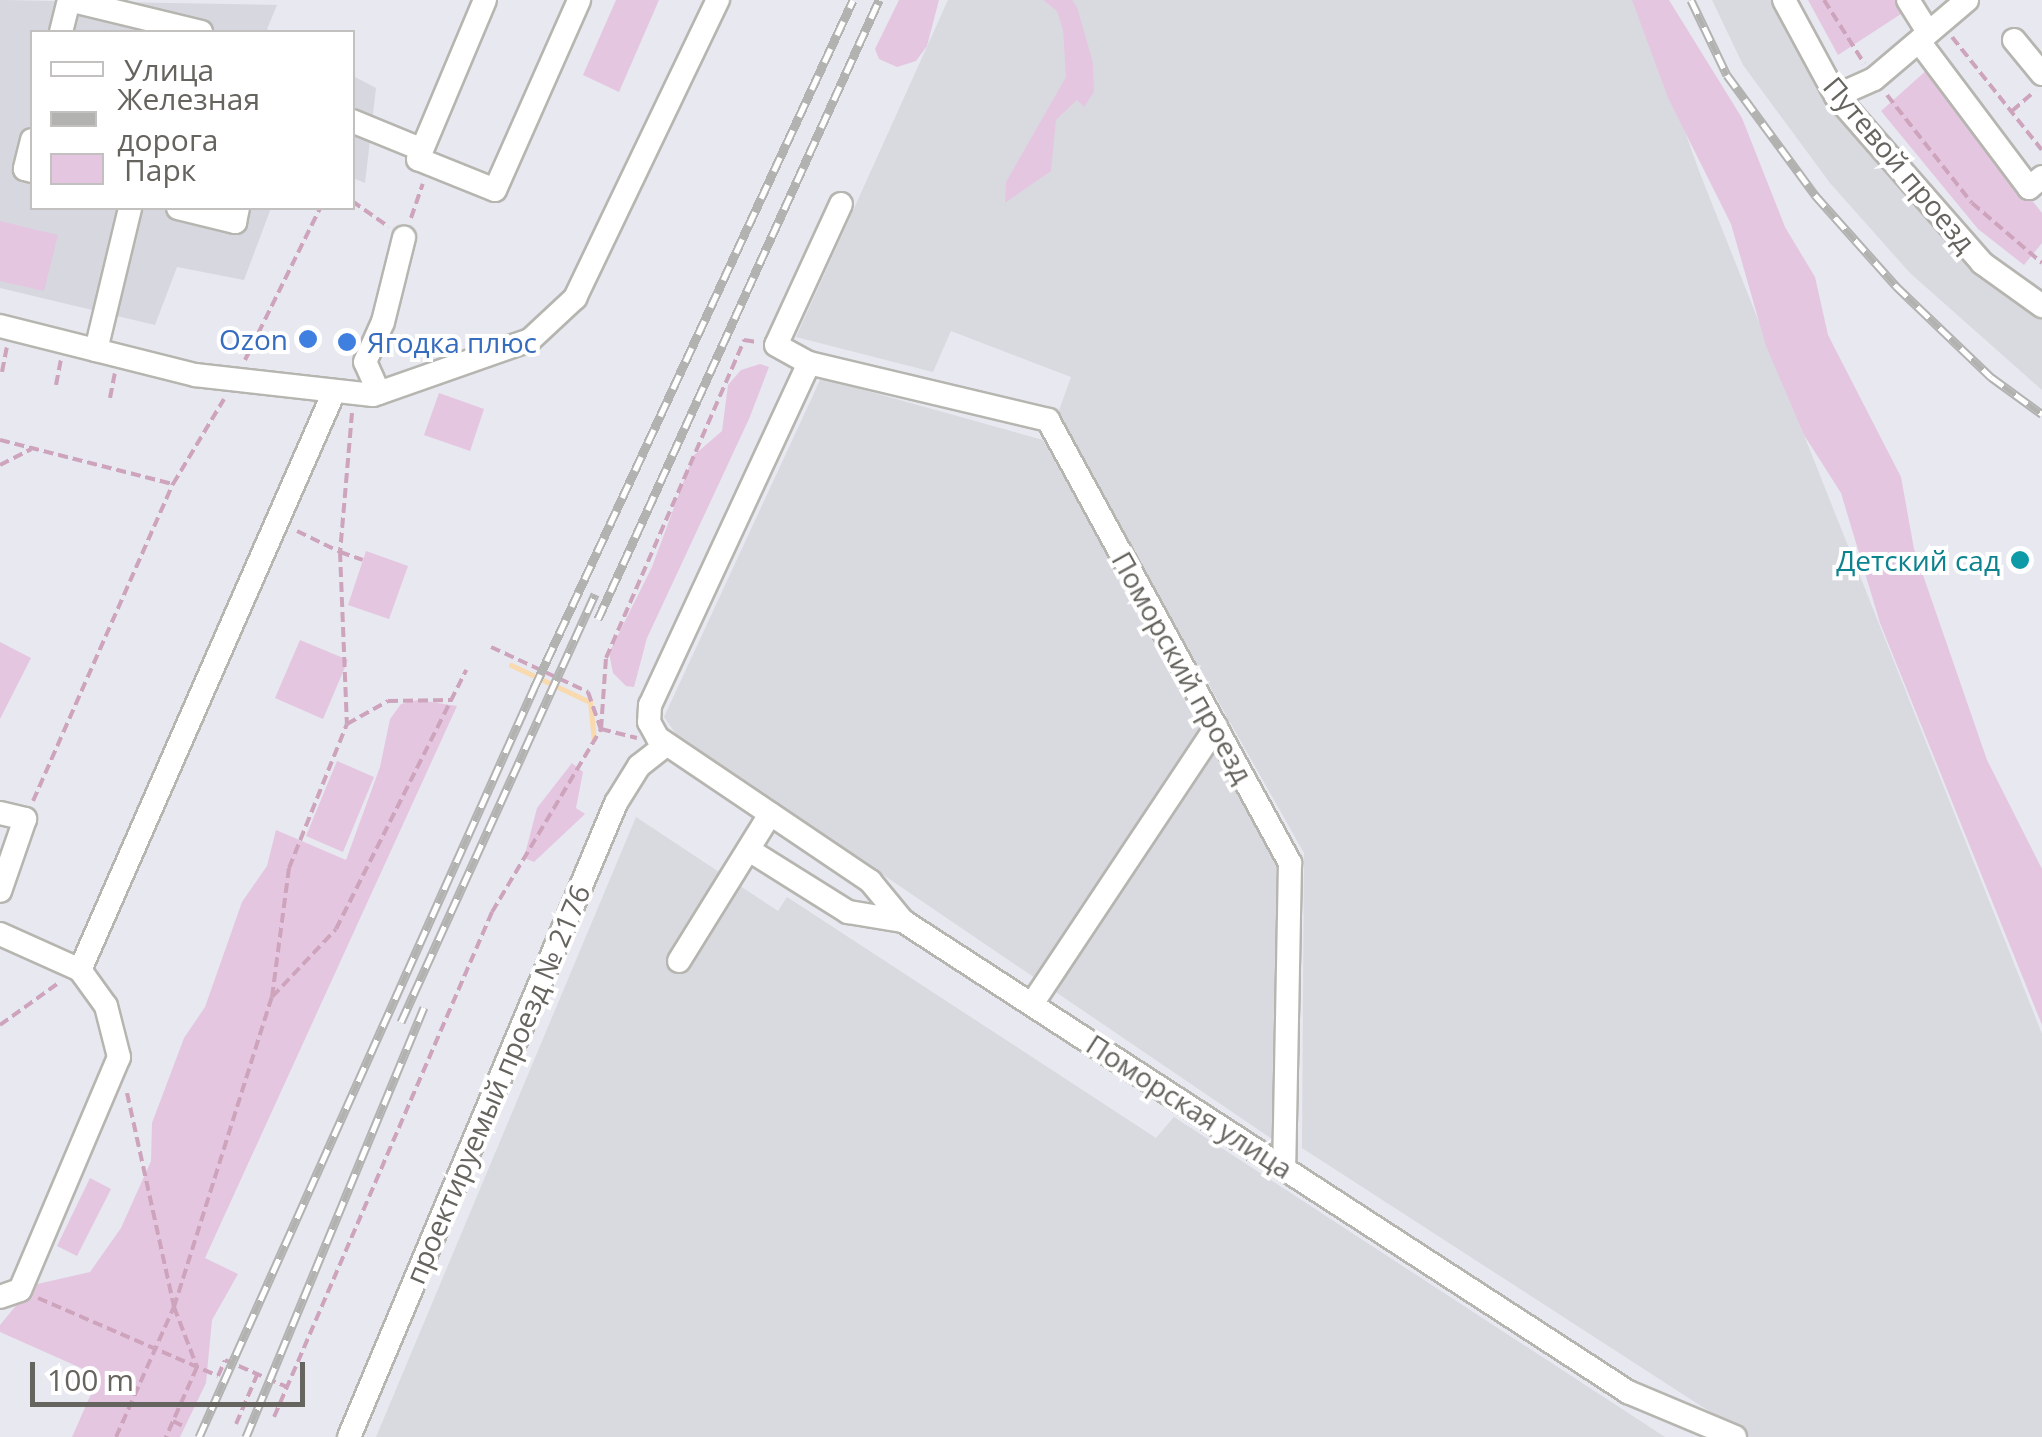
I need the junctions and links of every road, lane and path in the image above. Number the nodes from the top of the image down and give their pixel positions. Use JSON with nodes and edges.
{"nodes":[{"id":1,"x":485,"y":0,"type":"edge"},
{"id":2,"x":579,"y":0,"type":"edge"},
{"id":3,"x":718,"y":0,"type":"edge"},
{"id":4,"x":1784,"y":0,"type":"edge"},
{"id":5,"x":1824,"y":0,"type":"edge"},
{"id":6,"x":1908,"y":0,"type":"edge"},
{"id":7,"x":1967,"y":0,"type":"edge"},
{"id":8,"x":61,"y":30,"type":"edge"},
{"id":9,"x":193,"y":30,"type":"edge"},
{"id":10,"x":1930,"y":32,"type":"junction"},
{"id":11,"x":2014,"y":40,"type":"dead end"},
{"id":12,"x":2042,"y":74,"type":"edge"},
{"id":13,"x":1874,"y":79,"type":"junction"},
{"id":14,"x":2042,"y":86,"type":"edge"},
{"id":15,"x":1836,"y":96,"type":"junction"},
{"id":16,"x":2012,"y":111,"type":"junction"},
{"id":17,"x":355,"y":122,"type":"edge"},
{"id":18,"x":30,"y":149,"type":"edge"},
{"id":19,"x":2042,"y":150,"type":"edge"},
{"id":20,"x":424,"y":156,"type":"junction"},
{"id":21,"x":30,"y":171,"type":"edge"},
{"id":22,"x":2042,"y":177,"type":"edge"},
{"id":23,"x":355,"y":203,"type":"edge"},
{"id":24,"x":841,"y":204,"type":"dead end"},
{"id":25,"x":130,"y":210,"type":"edge"},
{"id":26,"x":186,"y":210,"type":"edge"},
{"id":27,"x":238,"y":210,"type":"edge"},
{"id":28,"x":319,"y":210,"type":"edge"},
{"id":29,"x":404,"y":238,"type":"junction"},
{"id":30,"x":2041,"y":261,"type":"edge"},
{"id":31,"x":2042,"y":306,"type":"edge"},
{"id":32,"x":0,"y":326,"type":"edge"},
{"id":33,"x":776,"y":344,"type":"junction"},
{"id":34,"x":96,"y":350,"type":"junction"},
{"id":35,"x":808,"y":363,"type":"junction"},
{"id":36,"x":236,"y":378,"type":"junction"},
{"id":37,"x":344,"y":393,"type":"junction"},
{"id":38,"x":379,"y":393,"type":"junction"},
{"id":39,"x":0,"y":440,"type":"edge"},
{"id":40,"x":32,"y":448,"type":"junction"},
{"id":41,"x":0,"y":465,"type":"edge"},
{"id":42,"x":173,"y":484,"type":"junction"},
{"id":43,"x":278,"y":521,"type":"junction"},
{"id":44,"x":340,"y":552,"type":"junction"},
{"id":45,"x":364,"y":560,"type":"dead end"},
{"id":46,"x":491,"y":647,"type":"dead end"},
{"id":47,"x":466,"y":670,"type":"dead end"},
{"id":48,"x":452,"y":700,"type":"junction"},
{"id":49,"x":347,"y":724,"type":"junction"},
{"id":50,"x":1216,"y":726,"type":"junction"},
{"id":51,"x":601,"y":729,"type":"junction"},
{"id":52,"x":665,"y":746,"type":"junction"},
{"id":53,"x":0,"y":813,"type":"edge"},
{"id":54,"x":770,"y":814,"type":"junction"},
{"id":55,"x":25,"y":819,"type":"junction"},
{"id":56,"x":749,"y":850,"type":"junction"},
{"id":57,"x":0,"y":891,"type":"edge"},
{"id":58,"x":903,"y":920,"type":"junction"},
{"id":59,"x":0,"y":934,"type":"edge"},
{"id":60,"x":679,"y":960,"type":"dead end"},
{"id":61,"x":80,"y":970,"type":"junction"},
{"id":62,"x":272,"y":997,"type":"junction"},
{"id":63,"x":1032,"y":1004,"type":"junction"},
{"id":64,"x":0,"y":1024,"type":"edge"},
{"id":65,"x":119,"y":1058,"type":"junction"},
{"id":66,"x":1284,"y":1167,"type":"junction"},
{"id":67,"x":10,"y":1293,"type":"edge"},
{"id":68,"x":174,"y":1307,"type":"junction"},
{"id":69,"x":156,"y":1349,"type":"junction"},
{"id":70,"x":197,"y":1367,"type":"junction"},
{"id":71,"x":257,"y":1375,"type":"junction"},
{"id":72,"x":287,"y":1387,"type":"junction"},
{"id":73,"x":274,"y":1417,"type":"dead end"},
{"id":74,"x":173,"y":1422,"type":"junction"},
{"id":75,"x":236,"y":1424,"type":"dead end"},
{"id":76,"x":185,"y":1427,"type":"dead end"},
{"id":77,"x":116,"y":1437,"type":"edge"},
{"id":78,"x":166,"y":1437,"type":"edge"},
{"id":79,"x":349,"y":1437,"type":"edge"},
{"id":80,"x":1735,"y":1437,"type":"edge"}],
"edges":[{"from":1,"to":20,"type":"street"},
{"from":2,"to":20,"type":"street"},
{"from":3,"to":38,"type":"street"},
{"from":4,"to":15,"type":"street","name":"Путевой проезд"},
{"from":5,"to":13,"type":"path"},
{"from":6,"to":10,"type":"street"},
{"from":7,"to":10,"type":"street"},
{"from":8,"to":9,"type":"street"},
{"from":10,"to":13,"type":"street"},
{"from":10,"to":16,"type":"path"},
{"from":10,"to":22,"type":"street"},
{"from":11,"to":12,"type":"street"},
{"from":13,"to":15,"type":"street"},
{"from":13,"to":30,"type":"path"},
{"from":14,"to":16,"type":"path"},
{"from":15,"to":31,"type":"street","name":"Путевой проезд"},
{"from":16,"to":19,"type":"path"},
{"from":17,"to":20,"type":"street"},
{"from":18,"to":21,"type":"street"},
{"from":20,"to":29,"type":"path"},
{"from":23,"to":29,"type":"path"},
{"from":24,"to":33,"type":"street"},
{"from":25,"to":34,"type":"street"},
{"from":26,"to":27,"type":"street"},
{"from":28,"to":36,"type":"path"},
{"from":29,"to":38,"type":"street"},
{"from":32,"to":34,"type":"street"},
{"from":33,"to":35,"type":"street","name":"Поморский проезд"},
{"from":33,"to":51,"type":"path"},
{"from":34,"to":36,"type":"street"},
{"from":35,"to":50,"type":"street","name":"Поморский проезд"},
{"from":35,"to":52,"type":"street"},
{"from":36,"to":37,"type":"street"},
{"from":36,"to":42,"type":"path"},
{"from":37,"to":38,"type":"street"},
{"from":37,"to":43,"type":"street"},
{"from":37,"to":44,"type":"path"},
{"from":39,"to":40,"type":"path"},
{"from":40,"to":41,"type":"path"},
{"from":40,"to":42,"type":"path"},
{"from":42,"to":55,"type":"path"},
{"from":43,"to":44,"type":"path"},
{"from":43,"to":61,"type":"street"},
{"from":44,"to":45,"type":"path"},
{"from":44,"to":49,"type":"path"},
{"from":46,"to":51,"type":"path"},
{"from":47,"to":48,"type":"path"},
{"from":48,"to":49,"type":"path"},
{"from":48,"to":62,"type":"path"},
{"from":49,"to":62,"type":"path"},
{"from":50,"to":63,"type":"street"},
{"from":50,"to":66,"type":"street","name":"Поморский проезд"},
{"from":51,"to":52,"type":"path"},
{"from":51,"to":72,"type":"path"},
{"from":52,"to":54,"type":"street","name":"Поморская улица"},
{"from":52,"to":79,"type":"street","name":"проектируемый проезд № 2176"},
{"from":53,"to":55,"type":"street"},
{"from":54,"to":56,"type":"street"},
{"from":54,"to":58,"type":"street","name":"Поморская улица"},
{"from":55,"to":57,"type":"street"},
{"from":56,"to":58,"type":"street"},
{"from":56,"to":60,"type":"street"},
{"from":58,"to":63,"type":"street","name":"Поморская улица"},
{"from":59,"to":61,"type":"street"},
{"from":61,"to":64,"type":"path"},
{"from":61,"to":65,"type":"street"},
{"from":62,"to":68,"type":"path"},
{"from":63,"to":66,"type":"street","name":"Поморская улица"},
{"from":65,"to":67,"type":"street"},
{"from":65,"to":68,"type":"path"},
{"from":66,"to":80,"type":"street","name":"Поморская улица"},
{"from":67,"to":69,"type":"path"},
{"from":68,"to":69,"type":"path"},
{"from":68,"to":70,"type":"path"},
{"from":69,"to":70,"type":"path"},
{"from":69,"to":77,"type":"path"},
{"from":70,"to":71,"type":"path"},
{"from":70,"to":74,"type":"path"},
{"from":71,"to":72,"type":"path"},
{"from":71,"to":75,"type":"path"},
{"from":72,"to":73,"type":"path"},
{"from":74,"to":76,"type":"path"},
{"from":74,"to":78,"type":"path"}]}
